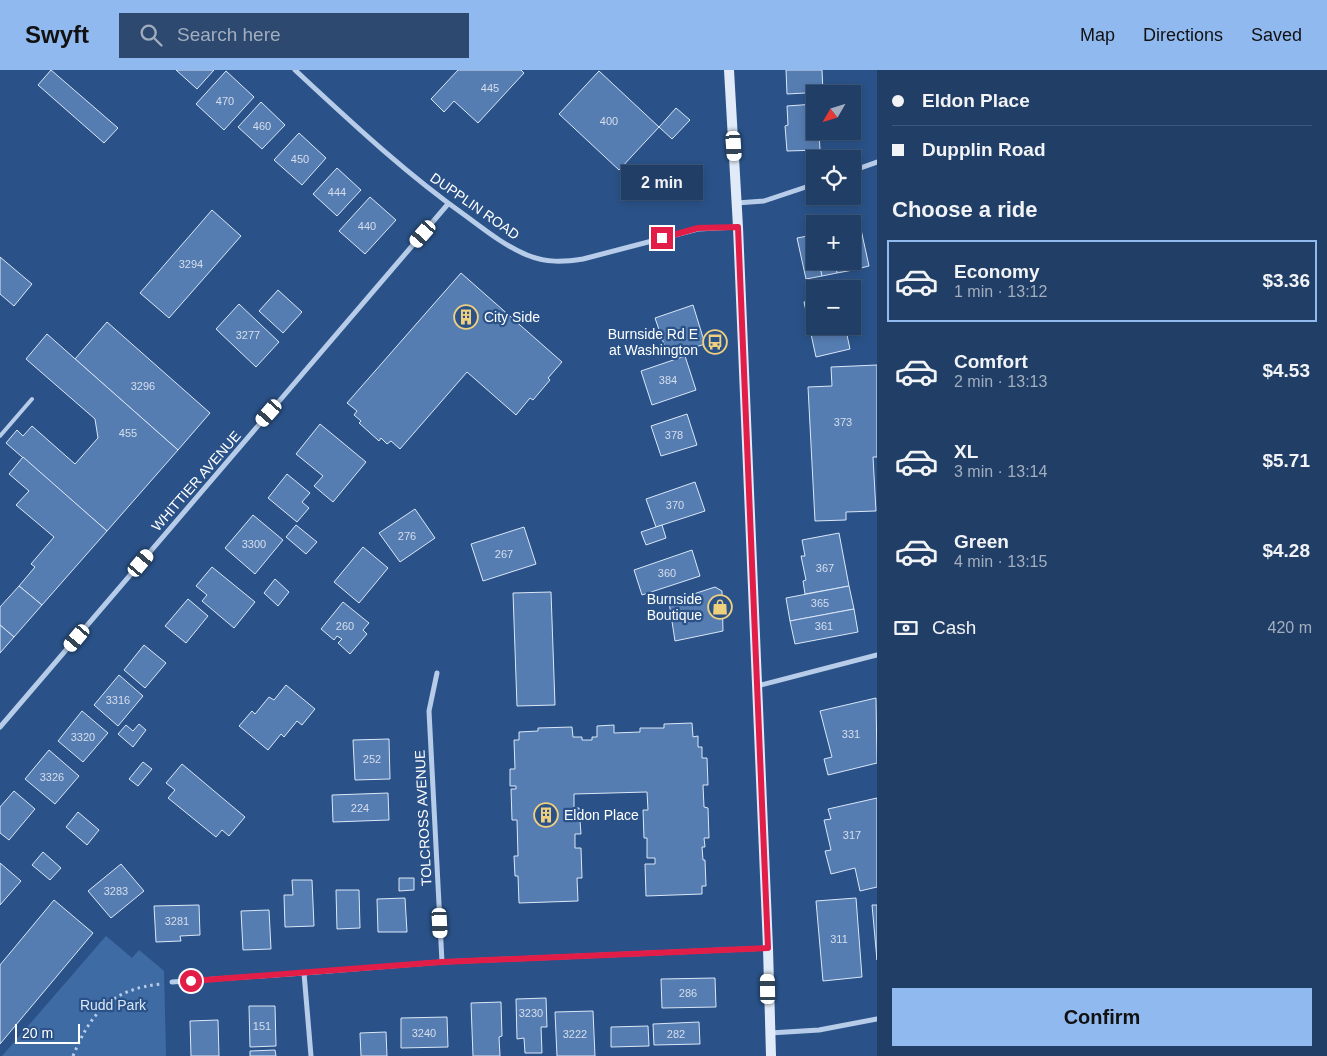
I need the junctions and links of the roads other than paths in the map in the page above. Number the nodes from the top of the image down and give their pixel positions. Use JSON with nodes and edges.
{"nodes":[{"id":1,"x":295,"y":70,"type":"edge"},
{"id":2,"x":729,"y":70,"type":"edge"},
{"id":3,"x":877,"y":162,"type":"edge"},
{"id":4,"x":861,"y":168,"type":"edge"},
{"id":5,"x":806,"y":187,"type":"edge"},
{"id":6,"x":737,"y":203,"type":"junction"},
{"id":7,"x":448,"y":204,"type":"junction"},
{"id":8,"x":738,"y":227,"type":"junction"},
{"id":9,"x":32,"y":399,"type":"dead end"},
{"id":10,"x":0,"y":436,"type":"edge"},
{"id":11,"x":877,"y":655,"type":"edge"},
{"id":12,"x":437,"y":673,"type":"dead end"},
{"id":13,"x":756,"y":686,"type":"junction"},
{"id":14,"x":0,"y":727,"type":"edge"},
{"id":15,"x":768,"y":948,"type":"junction"},
{"id":16,"x":442,"y":962,"type":"junction"},
{"id":17,"x":304,"y":973,"type":"junction"},
{"id":18,"x":172,"y":982,"type":"road end"},
{"id":19,"x":877,"y":1019,"type":"edge"},
{"id":20,"x":770,"y":1033,"type":"junction"},
{"id":21,"x":312,"y":1056,"type":"edge"},
{"id":22,"x":770,"y":1056,"type":"edge"}],
"edges":[{"from":1,"to":7,"type":"street","name":"DUPPLIN ROAD"},
{"from":2,"to":6,"type":"main road"},
{"from":3,"to":4,"type":"street"},
{"from":5,"to":6,"type":"street"},
{"from":6,"to":8,"type":"main road"},
{"from":7,"to":8,"type":"street","name":"DUPPLIN ROAD"},
{"from":7,"to":14,"type":"street","name":"WHITTIER AVENUE"},
{"from":8,"to":13,"type":"main road"},
{"from":9,"to":10,"type":"lane"},
{"from":11,"to":13,"type":"street"},
{"from":12,"to":16,"type":"street","name":"TOLCROSS AVENUE"},
{"from":13,"to":15,"type":"main road"},
{"from":15,"to":16,"type":"street"},
{"from":15,"to":20,"type":"main road"},
{"from":16,"to":17,"type":"street"},
{"from":17,"to":18,"type":"street"},
{"from":17,"to":21,"type":"street"},
{"from":19,"to":20,"type":"street"},
{"from":20,"to":22,"type":"main road"}]}
